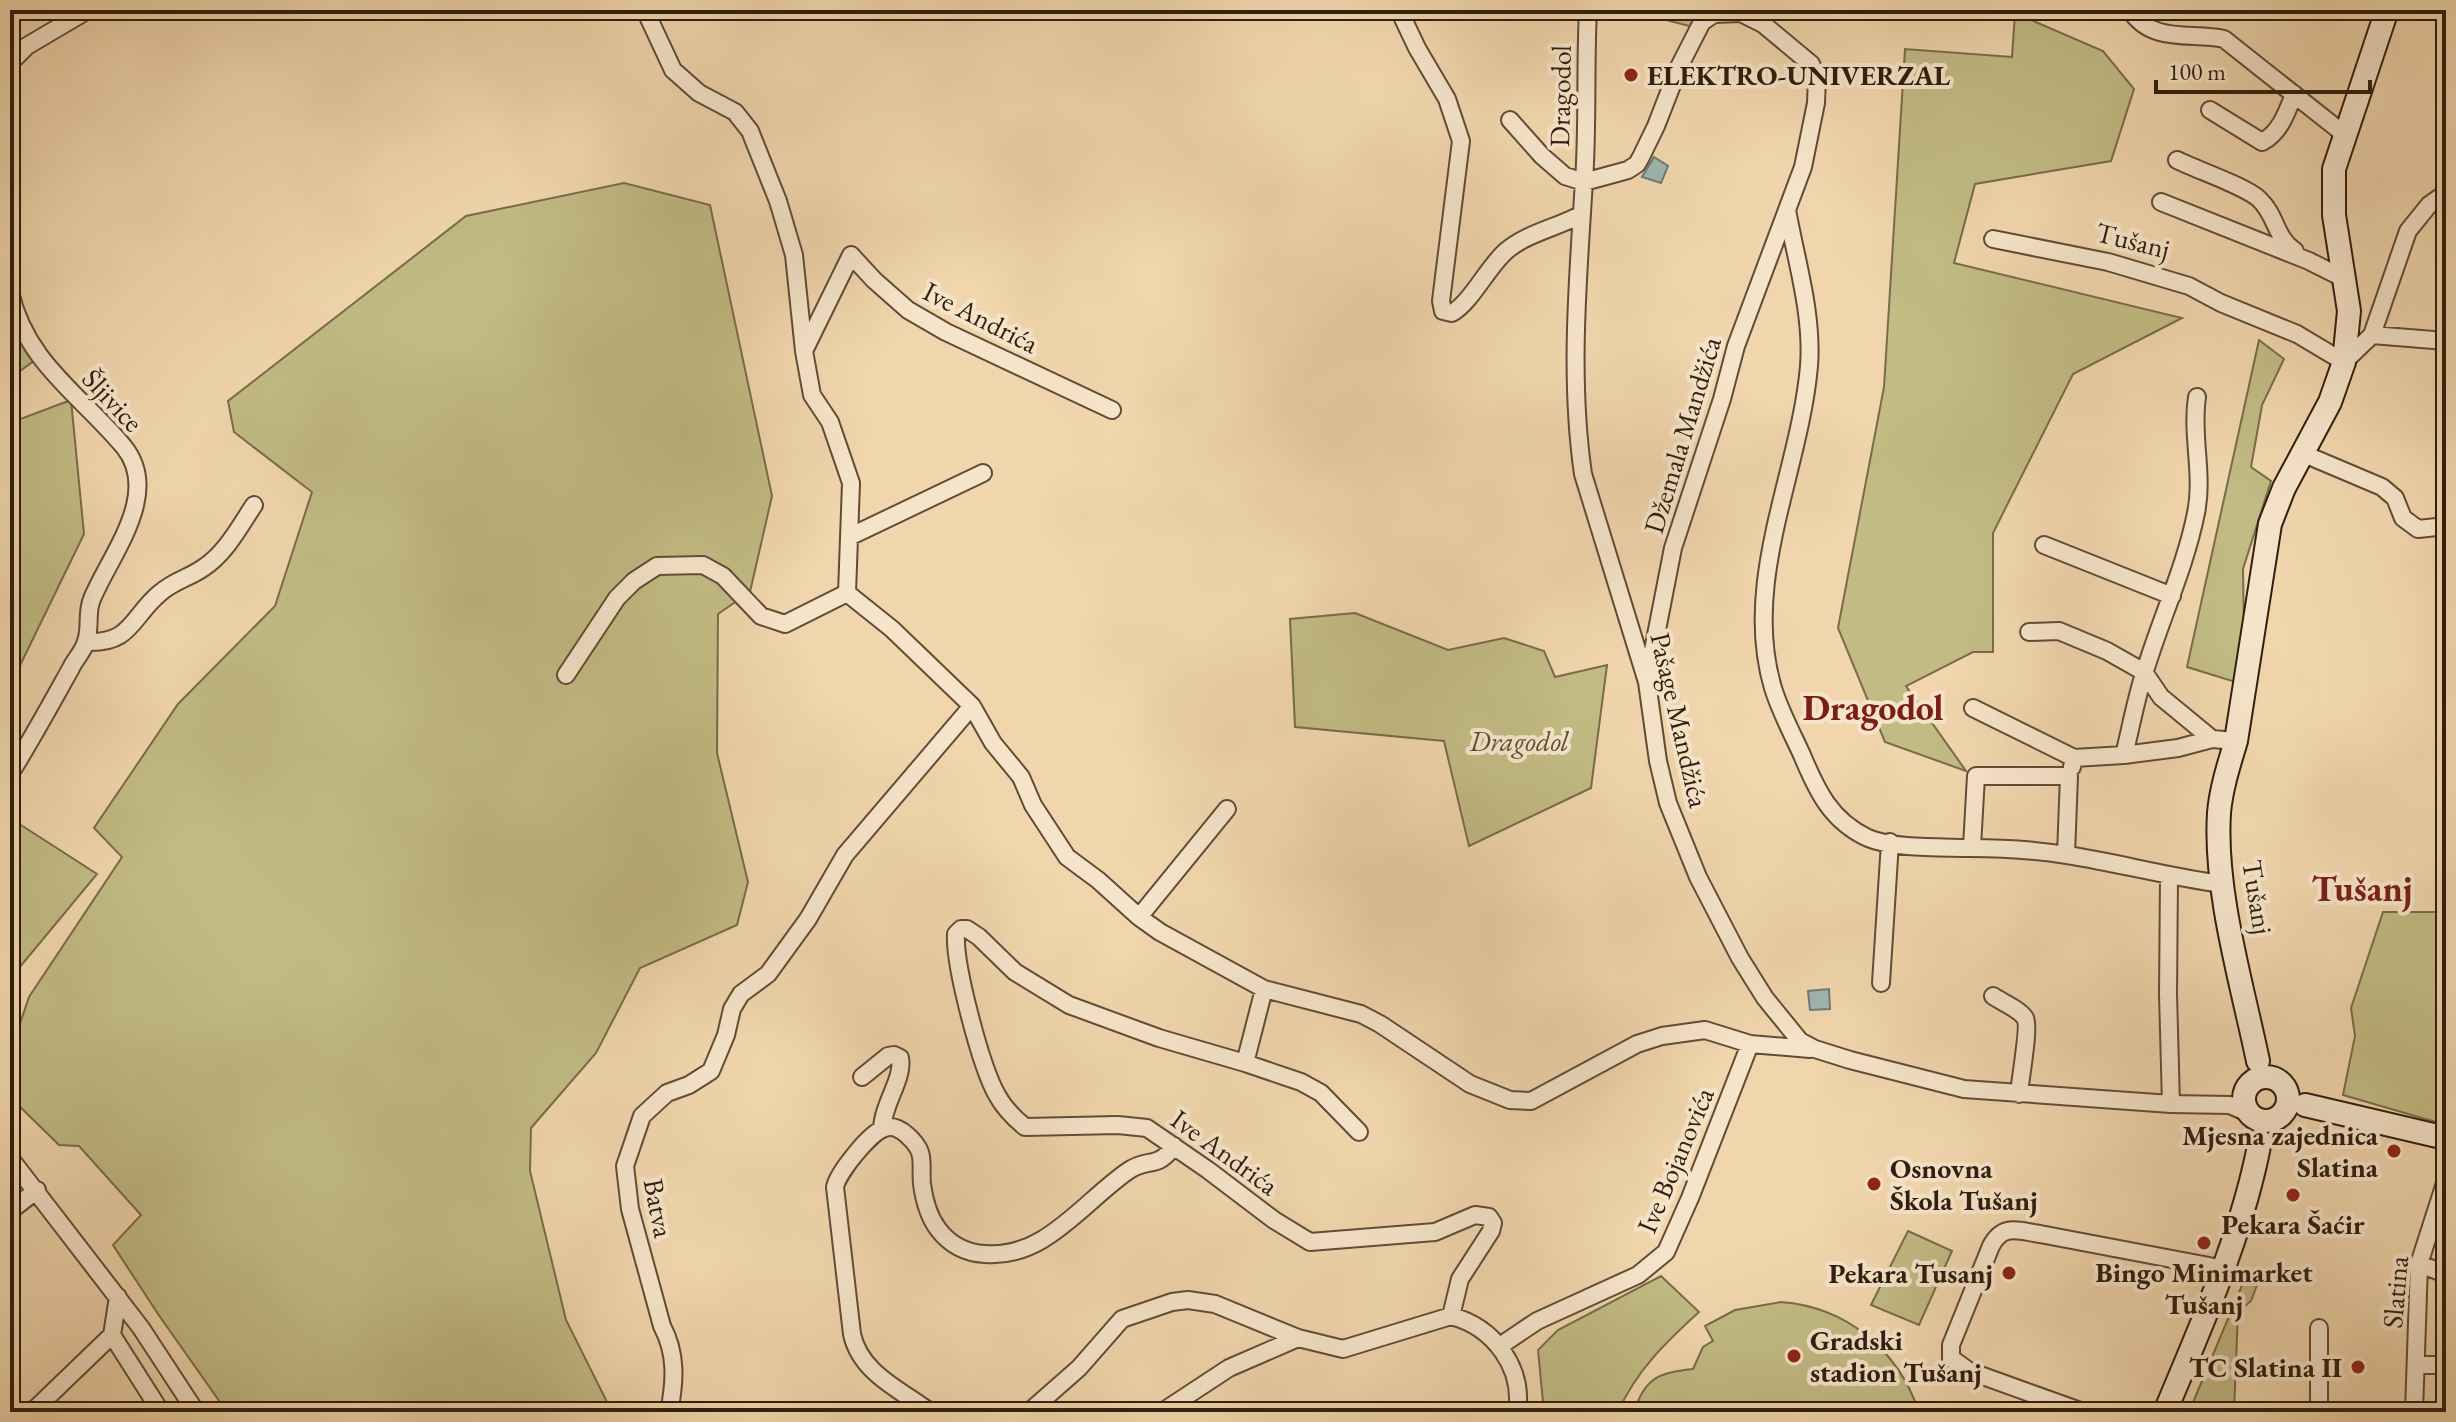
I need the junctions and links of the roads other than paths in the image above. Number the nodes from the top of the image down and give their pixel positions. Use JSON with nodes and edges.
{"nodes":[{"id":1,"x":88,"y":10,"type":"edge"},
{"id":2,"x":645,"y":10,"type":"edge"},
{"id":3,"x":1399,"y":10,"type":"edge"},
{"id":4,"x":1588,"y":10,"type":"edge"},
{"id":5,"x":2130,"y":10,"type":"edge"},
{"id":6,"x":2387,"y":10,"type":"edge"},
{"id":7,"x":1740,"y":11,"type":"edge"},
{"id":8,"x":10,"y":63,"type":"edge"},
{"id":9,"x":2294,"y":94,"type":"junction"},
{"id":10,"x":2210,"y":110,"type":"dead end"},
{"id":11,"x":1510,"y":120,"type":"dead end"},
{"id":12,"x":2344,"y":134,"type":"junction"},
{"id":13,"x":2177,"y":160,"type":"dead end"},
{"id":14,"x":1584,"y":182,"type":"junction"},
{"id":15,"x":2446,"y":193,"type":"edge"},
{"id":16,"x":2161,"y":202,"type":"dead end"},
{"id":17,"x":1787,"y":210,"type":"junction"},
{"id":18,"x":1580,"y":215,"type":"junction"},
{"id":19,"x":1993,"y":239,"type":"dead end"},
{"id":20,"x":2309,"y":261,"type":"junction"},
{"id":21,"x":2345,"y":279,"type":"junction"},
{"id":22,"x":10,"y":292,"type":"edge"},
{"id":23,"x":2372,"y":335,"type":"junction"},
{"id":24,"x":2446,"y":341,"type":"edge"},
{"id":25,"x":804,"y":351,"type":"junction"},
{"id":26,"x":2335,"y":355,"type":"junction"},
{"id":27,"x":2197,"y":397,"type":"dead end"},
{"id":28,"x":1112,"y":410,"type":"dead end"},
{"id":29,"x":2304,"y":454,"type":"junction"},
{"id":30,"x":983,"y":473,"type":"dead end"},
{"id":31,"x":254,"y":505,"type":"dead end"},
{"id":32,"x":2446,"y":526,"type":"edge"},
{"id":33,"x":849,"y":537,"type":"junction"},
{"id":34,"x":2044,"y":545,"type":"dead end"},
{"id":35,"x":847,"y":593,"type":"junction"},
{"id":36,"x":2172,"y":596,"type":"junction"},
{"id":37,"x":2029,"y":632,"type":"dead end"},
{"id":38,"x":86,"y":642,"type":"junction"},
{"id":39,"x":2144,"y":672,"type":"junction"},
{"id":40,"x":566,"y":675,"type":"dead end"},
{"id":41,"x":1647,"y":682,"type":"junction"},
{"id":42,"x":972,"y":706,"type":"junction"},
{"id":43,"x":1973,"y":708,"type":"dead end"},
{"id":44,"x":2212,"y":739,"type":"junction"},
{"id":45,"x":2236,"y":741,"type":"junction"},
{"id":46,"x":2124,"y":755,"type":"junction"},
{"id":47,"x":2074,"y":758,"type":"junction"},
{"id":48,"x":10,"y":774,"type":"edge"},
{"id":49,"x":2069,"y":776,"type":"junction"},
{"id":50,"x":1227,"y":809,"type":"dead end"},
{"id":51,"x":1890,"y":842,"type":"junction"},
{"id":52,"x":1972,"y":847,"type":"junction"},
{"id":53,"x":2066,"y":855,"type":"junction"},
{"id":54,"x":2169,"y":877,"type":"junction"},
{"id":55,"x":2222,"y":884,"type":"junction"},
{"id":56,"x":1139,"y":917,"type":"junction"},
{"id":57,"x":1881,"y":983,"type":"dead end"},
{"id":58,"x":1264,"y":989,"type":"junction"},
{"id":59,"x":1993,"y":996,"type":"dead end"},
{"id":60,"x":1750,"y":1044,"type":"junction"},
{"id":61,"x":1815,"y":1049,"type":"junction"},
{"id":62,"x":1245,"y":1063,"type":"junction"},
{"id":63,"x":862,"y":1077,"type":"dead end"},
{"id":64,"x":2019,"y":1094,"type":"junction"},
{"id":65,"x":2270,"y":1098,"type":"junction"},
{"id":66,"x":2171,"y":1104,"type":"junction"},
{"id":67,"x":882,"y":1129,"type":"junction"},
{"id":68,"x":1359,"y":1132,"type":"dead end"},
{"id":69,"x":2446,"y":1138,"type":"edge"},
{"id":70,"x":1174,"y":1146,"type":"junction"},
{"id":71,"x":10,"y":1158,"type":"edge"},
{"id":72,"x":2446,"y":1180,"type":"edge"},
{"id":73,"x":37,"y":1190,"type":"junction"},
{"id":74,"x":10,"y":1211,"type":"edge"},
{"id":75,"x":2419,"y":1264,"type":"junction"},
{"id":76,"x":2225,"y":1269,"type":"junction"},
{"id":77,"x":2446,"y":1274,"type":"edge"},
{"id":78,"x":118,"y":1297,"type":"junction"},
{"id":79,"x":1451,"y":1316,"type":"junction"},
{"id":80,"x":2319,"y":1328,"type":"dead end"},
{"id":81,"x":112,"y":1335,"type":"junction"},
{"id":82,"x":1298,"y":1338,"type":"junction"},
{"id":83,"x":1500,"y":1346,"type":"junction"},
{"id":84,"x":2416,"y":1365,"type":"junction"},
{"id":85,"x":2446,"y":1365,"type":"edge"},
{"id":86,"x":160,"y":1411,"type":"edge"},
{"id":87,"x":32,"y":1412,"type":"edge"},
{"id":88,"x":196,"y":1412,"type":"edge"},
{"id":89,"x":669,"y":1412,"type":"edge"},
{"id":90,"x":930,"y":1412,"type":"edge"},
{"id":91,"x":1029,"y":1412,"type":"edge"},
{"id":92,"x":1162,"y":1412,"type":"edge"},
{"id":93,"x":1517,"y":1412,"type":"edge"},
{"id":94,"x":2083,"y":1412,"type":"edge"},
{"id":95,"x":2165,"y":1412,"type":"edge"},
{"id":96,"x":2319,"y":1412,"type":"edge"},
{"id":97,"x":2414,"y":1412,"type":"edge"}],
"edges":[{"from":1,"to":8,"type":"street"},
{"from":2,"to":25,"type":"street"},
{"from":3,"to":18,"type":"street"},
{"from":4,"to":14,"type":"street","name":"Dragodol"},
{"from":5,"to":9,"type":"street"},
{"from":6,"to":12,"type":"street","name":"Tušanj"},
{"from":7,"to":14,"type":"street","name":"Dragodol"},
{"from":7,"to":17,"type":"street","name":"Dragodol"},
{"from":9,"to":10,"type":"street"},
{"from":9,"to":12,"type":"street"},
{"from":11,"to":14,"type":"street","name":"Dragodol"},
{"from":12,"to":21,"type":"street","name":"Tušanj"},
{"from":13,"to":20,"type":"street","name":"Tušanj"},
{"from":14,"to":18,"type":"street","name":"Pašage Mandžića"},
{"from":15,"to":23,"type":"street"},
{"from":16,"to":20,"type":"street","name":"Tušanj"},
{"from":17,"to":41,"type":"street","name":"Džemala Mandžića"},
{"from":17,"to":51,"type":"street"},
{"from":18,"to":41,"type":"street","name":"Pašage Mandžića"},
{"from":19,"to":26,"type":"street","name":"Tušanj"},
{"from":20,"to":21,"type":"street","name":"Tušanj"},
{"from":21,"to":26,"type":"street","name":"Tušanj"},
{"from":22,"to":38,"type":"street","name":"Šljivice"},
{"from":23,"to":24,"type":"street"},
{"from":23,"to":26,"type":"street"},
{"from":25,"to":28,"type":"street","name":"Ive Andrića"},
{"from":25,"to":33,"type":"street"},
{"from":26,"to":29,"type":"street","name":"Tušanj"},
{"from":27,"to":36,"type":"street"},
{"from":29,"to":32,"type":"street"},
{"from":29,"to":45,"type":"street","name":"Tušanj"},
{"from":30,"to":33,"type":"street"},
{"from":31,"to":38,"type":"street"},
{"from":33,"to":35,"type":"street"},
{"from":34,"to":36,"type":"street"},
{"from":35,"to":40,"type":"street"},
{"from":35,"to":42,"type":"street"},
{"from":36,"to":39,"type":"street"},
{"from":37,"to":39,"type":"street"},
{"from":38,"to":48,"type":"street","name":"Šljivice"},
{"from":39,"to":44,"type":"street"},
{"from":39,"to":46,"type":"street"},
{"from":41,"to":61,"type":"street","name":"Pašage Mandžića"},
{"from":42,"to":56,"type":"street"},
{"from":42,"to":89,"type":"street","name":"Batva"},
{"from":43,"to":47,"type":"street"},
{"from":44,"to":45,"type":"street"},
{"from":44,"to":46,"type":"street"},
{"from":45,"to":55,"type":"street","name":"Tušanj"},
{"from":46,"to":47,"type":"street"},
{"from":47,"to":49,"type":"street"},
{"from":49,"to":52,"type":"street"},
{"from":49,"to":53,"type":"street"},
{"from":50,"to":56,"type":"street"},
{"from":51,"to":52,"type":"street"},
{"from":51,"to":57,"type":"street"},
{"from":52,"to":53,"type":"street"},
{"from":53,"to":54,"type":"street"},
{"from":54,"to":55,"type":"street"},
{"from":54,"to":66,"type":"street"},
{"from":55,"to":65,"type":"street","name":"Tušanj"},
{"from":56,"to":58,"type":"street"},
{"from":58,"to":60,"type":"street"},
{"from":58,"to":62,"type":"street"},
{"from":59,"to":64,"type":"street"},
{"from":60,"to":61,"type":"street"},
{"from":60,"to":83,"type":"street","name":"Ive Bojanovića"},
{"from":61,"to":64,"type":"street","name":"Pašage Mandžića"},
{"from":62,"to":68,"type":"street","name":"Ive Andrića"},
{"from":62,"to":70,"type":"street","name":"Ive Andrića"},
{"from":63,"to":67,"type":"street"},
{"from":64,"to":66,"type":"street","name":"Pašage Mandžića"},
{"from":65,"to":66,"type":"street","name":"Pašage Mandžića"},
{"from":65,"to":69,"type":"street"},
{"from":65,"to":76,"type":"street","name":"Tušanj"},
{"from":67,"to":70,"type":"street"},
{"from":67,"to":90,"type":"street"},
{"from":70,"to":79,"type":"street","name":"Ive Andrića"},
{"from":71,"to":73,"type":"street"},
{"from":72,"to":75,"type":"street","name":"Slatina"},
{"from":73,"to":74,"type":"street"},
{"from":73,"to":78,"type":"street"},
{"from":75,"to":77,"type":"street"},
{"from":75,"to":84,"type":"street","name":"Slatina"},
{"from":76,"to":94,"type":"street"},
{"from":76,"to":95,"type":"street"},
{"from":78,"to":81,"type":"street"},
{"from":78,"to":88,"type":"street"},
{"from":79,"to":82,"type":"street"},
{"from":79,"to":83,"type":"street"},
{"from":80,"to":96,"type":"street"},
{"from":81,"to":86,"type":"street"},
{"from":81,"to":87,"type":"street"},
{"from":82,"to":91,"type":"street"},
{"from":82,"to":92,"type":"street"},
{"from":83,"to":93,"type":"street"},
{"from":84,"to":85,"type":"street"},
{"from":84,"to":97,"type":"street","name":"Slatina"}]}
